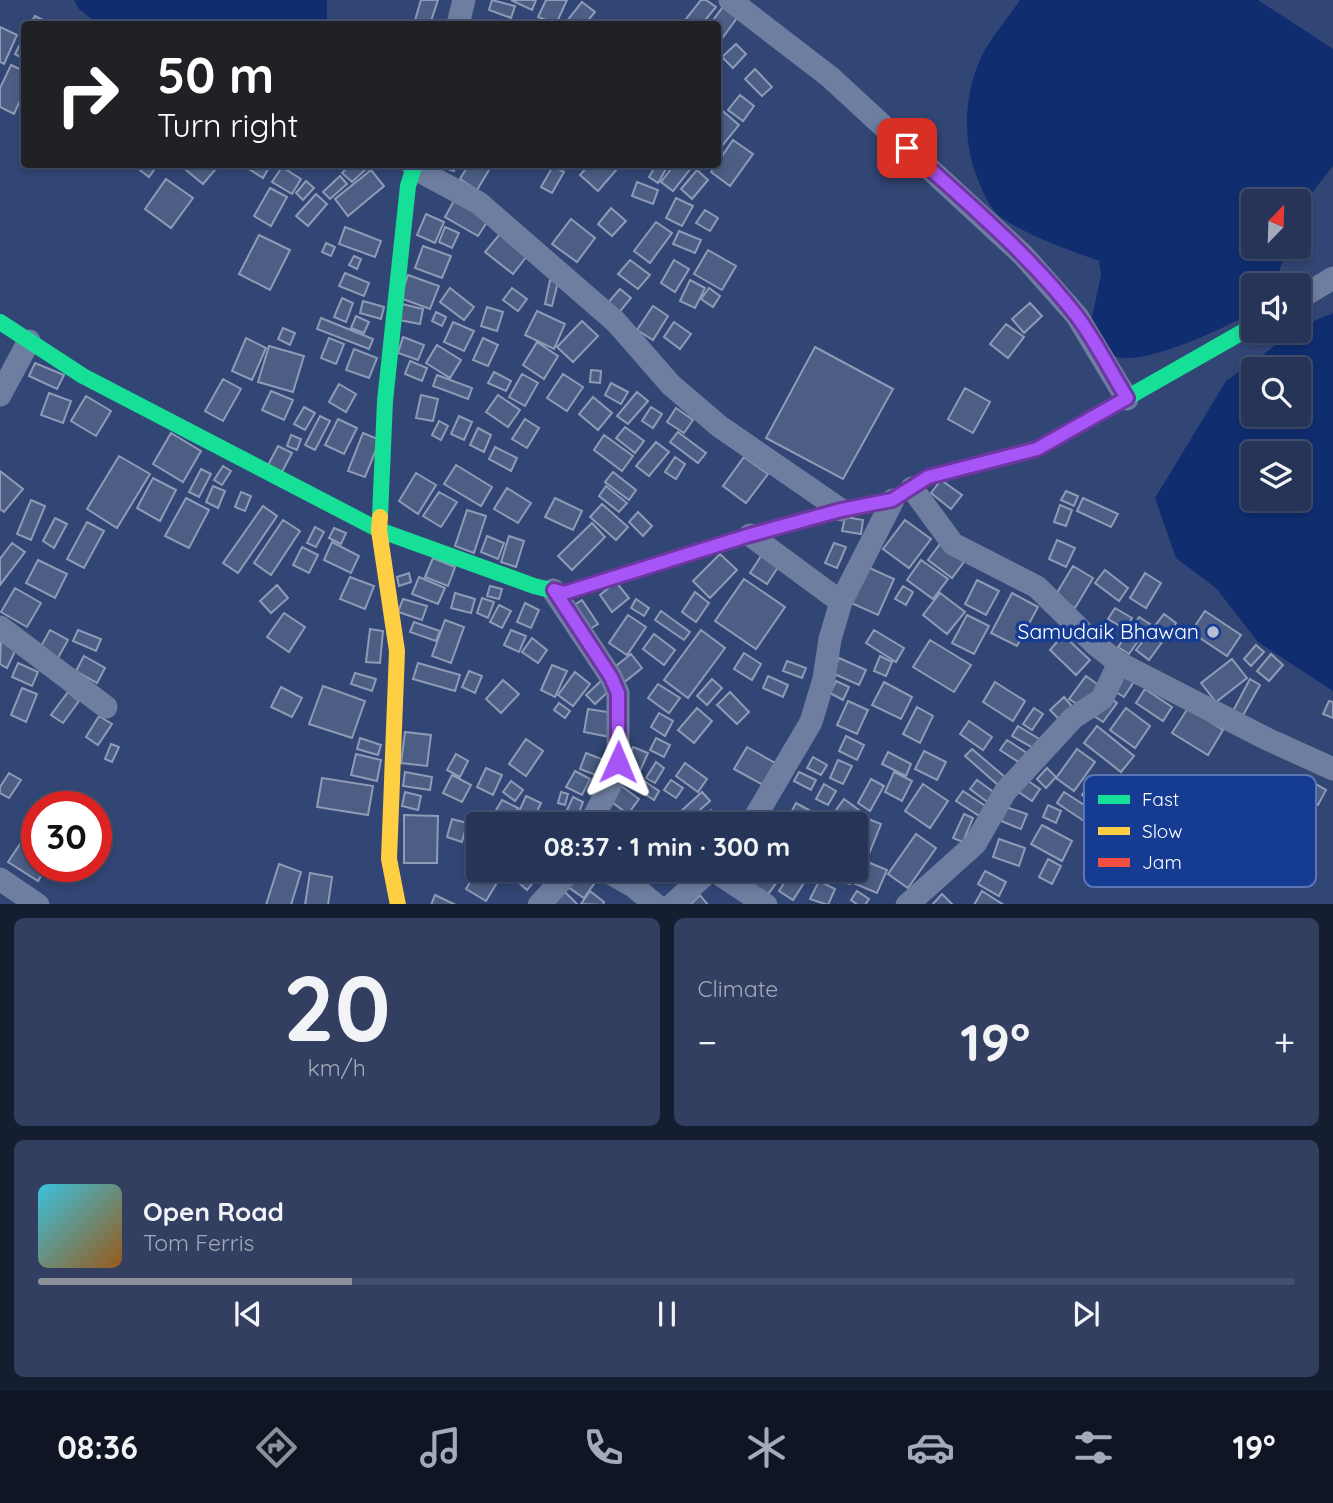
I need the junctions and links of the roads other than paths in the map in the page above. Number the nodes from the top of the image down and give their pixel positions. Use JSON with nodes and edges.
{"nodes":[{"id":1,"x":464,"y":0,"type":"edge"},
{"id":2,"x":730,"y":0,"type":"edge"},
{"id":3,"x":459,"y":21,"type":"edge"},
{"id":4,"x":414,"y":168,"type":"edge"},
{"id":5,"x":418,"y":168,"type":"edge"},
{"id":6,"x":1333,"y":278,"type":"edge"},
{"id":7,"x":1311,"y":291,"type":"edge"},
{"id":8,"x":0,"y":322,"type":"edge"},
{"id":9,"x":1241,"y":333,"type":"edge"},
{"id":10,"x":29,"y":341,"type":"junction"},
{"id":11,"x":0,"y":395,"type":"edge"},
{"id":12,"x":1127,"y":398,"type":"junction"},
{"id":13,"x":902,"y":494,"type":"junction"},
{"id":14,"x":841,"y":510,"type":"junction"},
{"id":15,"x":379,"y":530,"type":"junction"},
{"id":16,"x":750,"y":535,"type":"junction"},
{"id":17,"x":554,"y":590,"type":"junction"},
{"id":18,"x":841,"y":602,"type":"junction"},
{"id":19,"x":0,"y":627,"type":"edge"},
{"id":20,"x":1119,"y":663,"type":"junction"},
{"id":21,"x":106,"y":707,"type":"dead end"},
{"id":22,"x":1333,"y":769,"type":"edge"},
{"id":23,"x":596,"y":812,"type":"edge"},
{"id":24,"x":758,"y":812,"type":"edge"},
{"id":25,"x":0,"y":879,"type":"edge"},
{"id":26,"x":560,"y":882,"type":"edge"},
{"id":27,"x":626,"y":882,"type":"edge"},
{"id":28,"x":698,"y":882,"type":"edge"},
{"id":29,"x":730,"y":882,"type":"edge"},
{"id":30,"x":37,"y":904,"type":"edge"},
{"id":31,"x":398,"y":904,"type":"edge"},
{"id":32,"x":540,"y":904,"type":"edge"},
{"id":33,"x":655,"y":904,"type":"edge"},
{"id":34,"x":673,"y":904,"type":"edge"},
{"id":35,"x":764,"y":904,"type":"edge"},
{"id":36,"x":908,"y":904,"type":"edge"}],
"edges":[{"from":1,"to":3,"type":"street"},
{"from":2,"to":12,"type":"street"},
{"from":4,"to":15,"type":"street"},
{"from":5,"to":14,"type":"street"},
{"from":6,"to":7,"type":"street"},
{"from":8,"to":10,"type":"street"},
{"from":9,"to":12,"type":"street"},
{"from":10,"to":11,"type":"street"},
{"from":10,"to":15,"type":"street"},
{"from":12,"to":13,"type":"street"},
{"from":13,"to":14,"type":"street"},
{"from":13,"to":18,"type":"street"},
{"from":13,"to":20,"type":"street"},
{"from":14,"to":16,"type":"street"},
{"from":15,"to":17,"type":"street"},
{"from":15,"to":31,"type":"street"},
{"from":16,"to":17,"type":"street"},
{"from":16,"to":18,"type":"street"},
{"from":17,"to":23,"type":"street"},
{"from":18,"to":24,"type":"street"},
{"from":19,"to":21,"type":"street"},
{"from":20,"to":22,"type":"street"},
{"from":20,"to":36,"type":"street"},
{"from":25,"to":30,"type":"street"},
{"from":26,"to":32,"type":"street"},
{"from":27,"to":33,"type":"street"},
{"from":28,"to":34,"type":"street"},
{"from":29,"to":35,"type":"street"}]}
